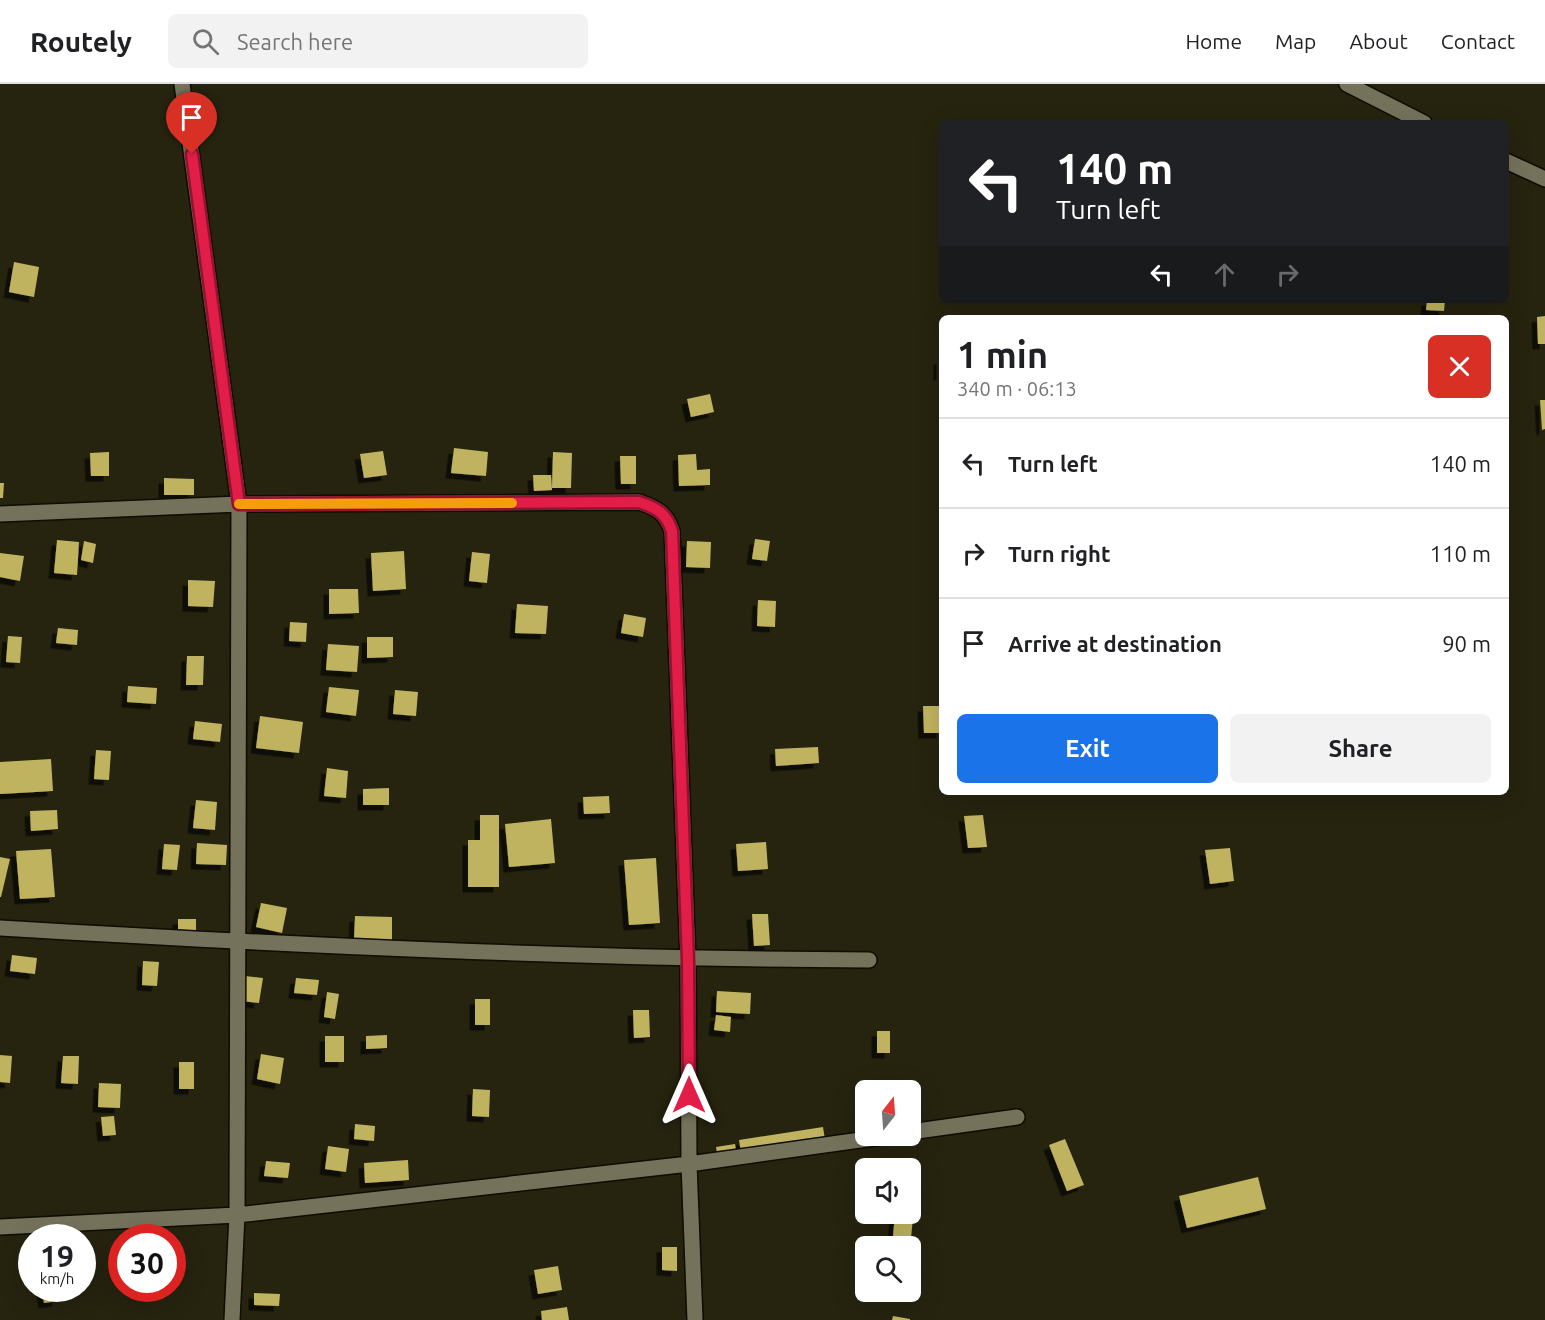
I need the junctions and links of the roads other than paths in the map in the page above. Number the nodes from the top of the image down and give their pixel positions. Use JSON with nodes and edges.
{"nodes":[{"id":1,"x":182,"y":84,"type":"edge"},
{"id":2,"x":1347,"y":84,"type":"edge"},
{"id":3,"x":1418,"y":120,"type":"edge"},
{"id":4,"x":1509,"y":162,"type":"edge"},
{"id":5,"x":1545,"y":179,"type":"edge"},
{"id":6,"x":239,"y":504,"type":"junction"},
{"id":7,"x":0,"y":514,"type":"edge"},
{"id":8,"x":0,"y":928,"type":"edge"},
{"id":9,"x":237,"y":942,"type":"junction"},
{"id":10,"x":688,"y":960,"type":"junction"},
{"id":11,"x":869,"y":960,"type":"dead end"},
{"id":12,"x":1017,"y":1118,"type":"dead end"},
{"id":13,"x":921,"y":1131,"type":"edge"},
{"id":14,"x":855,"y":1141,"type":"edge"},
{"id":15,"x":689,"y":1164,"type":"junction"},
{"id":16,"x":237,"y":1215,"type":"junction"},
{"id":17,"x":0,"y":1227,"type":"edge"},
{"id":18,"x":232,"y":1320,"type":"edge"},
{"id":19,"x":695,"y":1320,"type":"edge"}],
"edges":[{"from":1,"to":6,"type":"street"},
{"from":2,"to":3,"type":"street"},
{"from":4,"to":5,"type":"street"},
{"from":6,"to":7,"type":"street"},
{"from":6,"to":9,"type":"street"},
{"from":6,"to":10,"type":"street"},
{"from":8,"to":9,"type":"street"},
{"from":9,"to":10,"type":"street"},
{"from":9,"to":16,"type":"street"},
{"from":10,"to":11,"type":"street"},
{"from":10,"to":15,"type":"street"},
{"from":12,"to":13,"type":"street"},
{"from":14,"to":15,"type":"street"},
{"from":15,"to":16,"type":"street"},
{"from":15,"to":19,"type":"street"},
{"from":16,"to":17,"type":"street"},
{"from":16,"to":18,"type":"street"}]}
